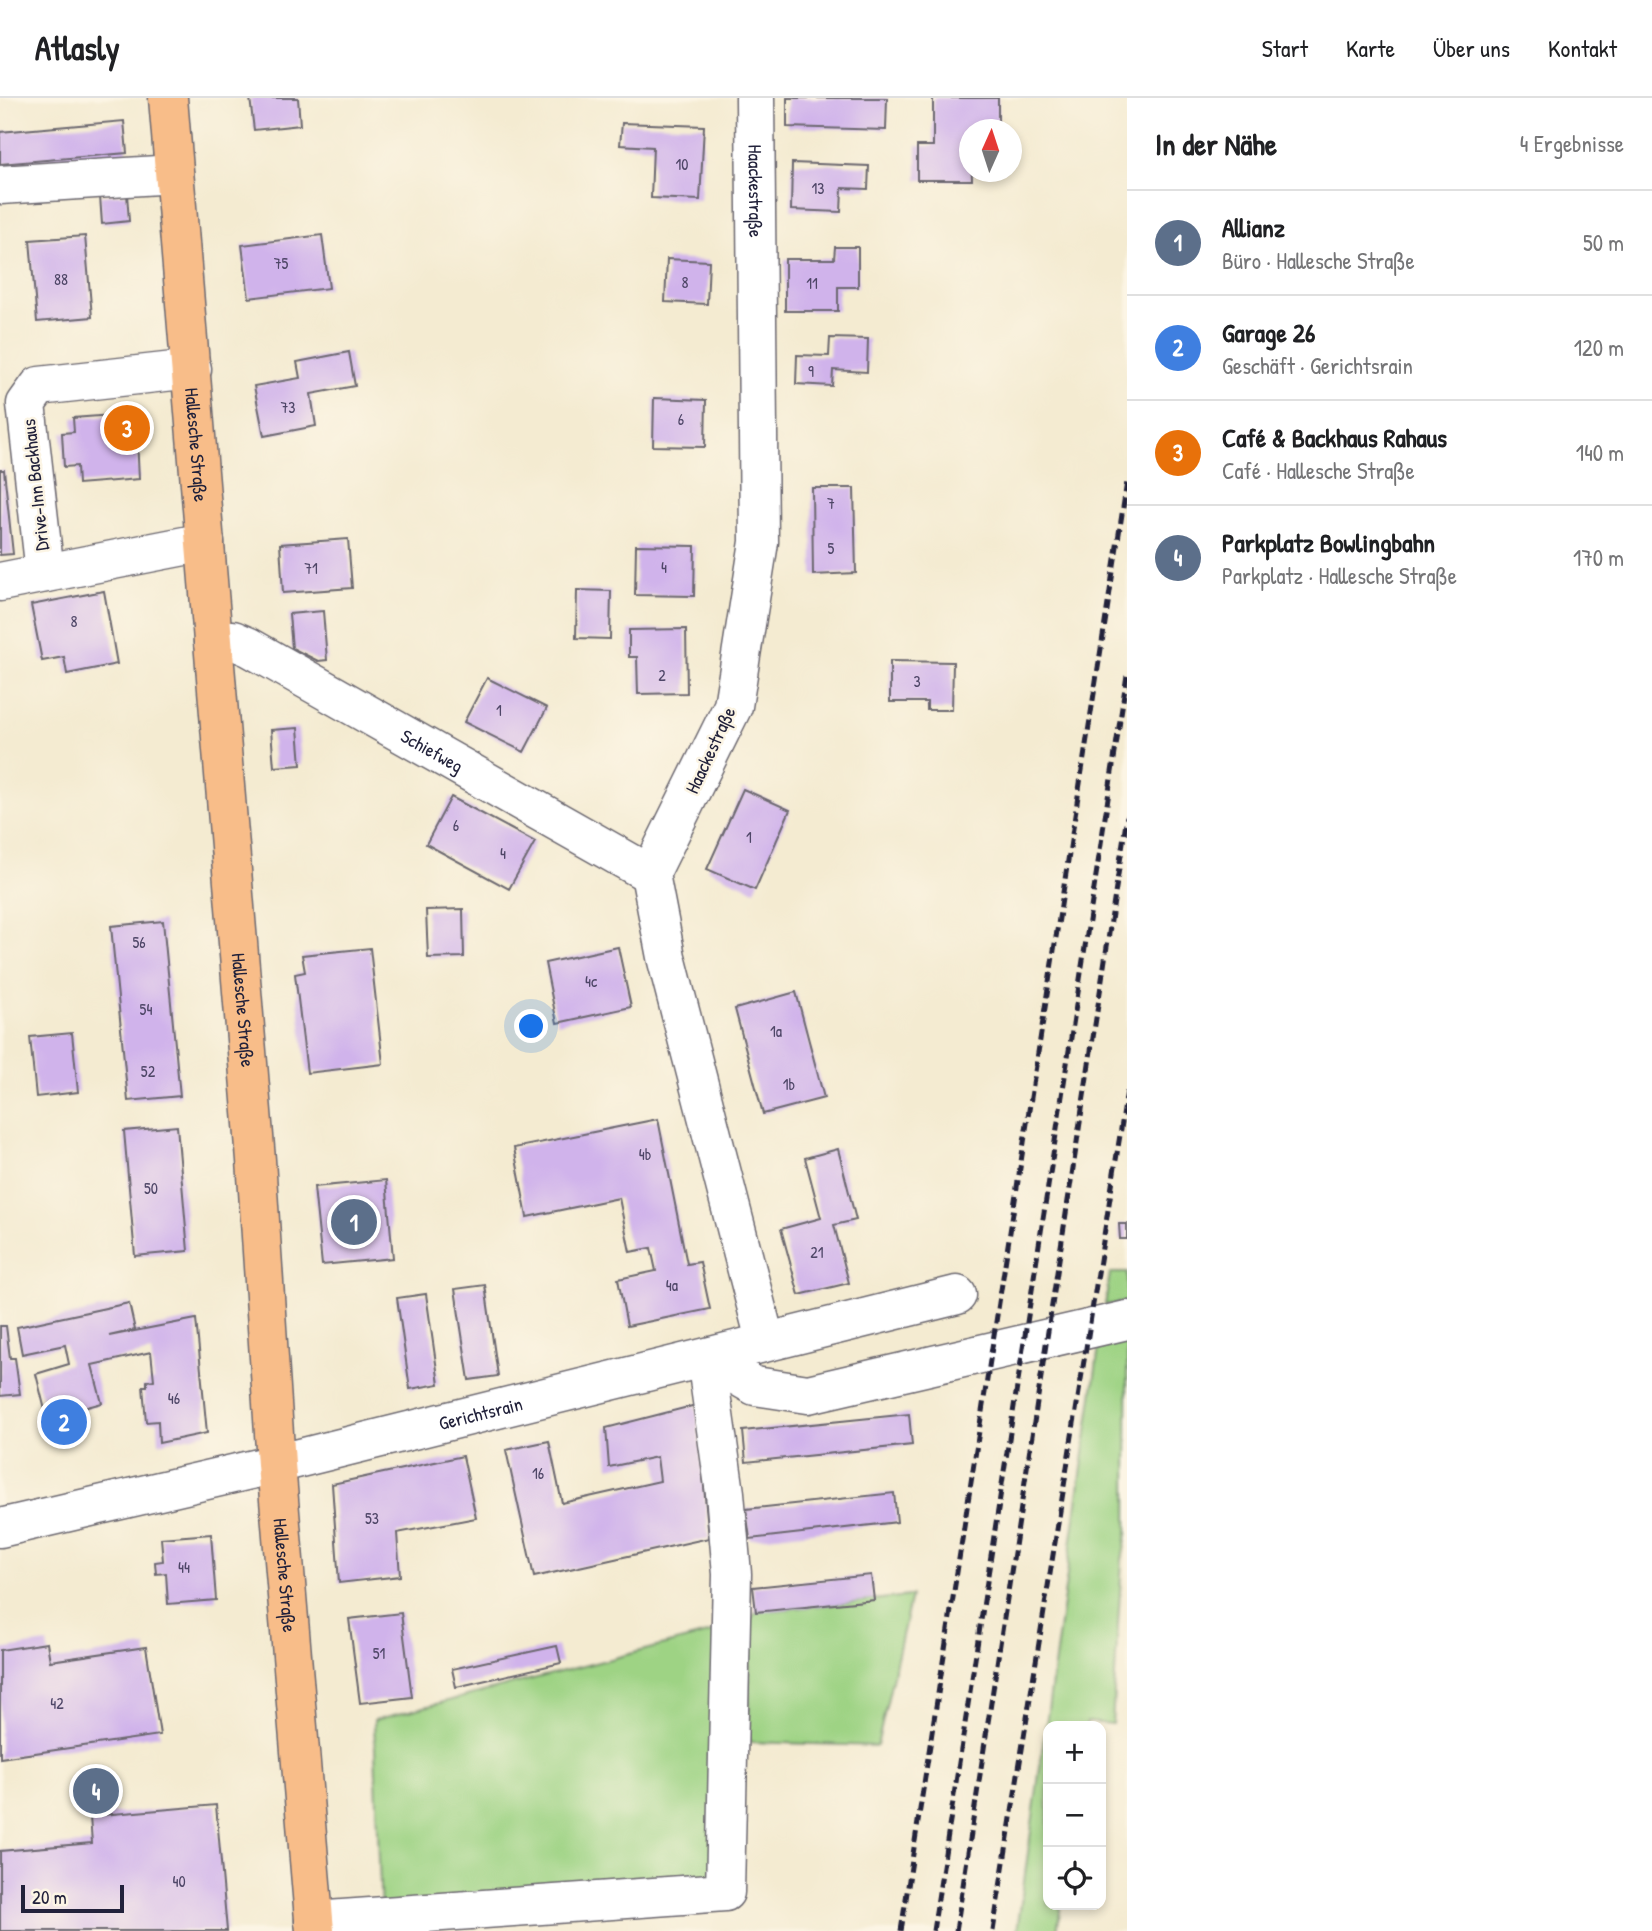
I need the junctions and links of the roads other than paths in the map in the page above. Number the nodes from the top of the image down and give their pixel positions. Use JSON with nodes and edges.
{"nodes":[{"id":1,"x":169,"y":98,"type":"edge"},
{"id":2,"x":755,"y":98,"type":"edge"},
{"id":3,"x":174,"y":174,"type":"junction"},
{"id":4,"x":0,"y":185,"type":"edge"},
{"id":5,"x":192,"y":369,"type":"junction"},
{"id":6,"x":205,"y":542,"type":"junction"},
{"id":7,"x":45,"y":573,"type":"junction"},
{"id":8,"x":0,"y":582,"type":"edge"},
{"id":9,"x":213,"y":642,"type":"junction"},
{"id":10,"x":650,"y":874,"type":"junction"},
{"id":11,"x":957,"y":1295,"type":"dead end"},
{"id":12,"x":1127,"y":1320,"type":"edge"},
{"id":13,"x":765,"y":1340,"type":"junction"},
{"id":14,"x":706,"y":1359,"type":"junction"},
{"id":15,"x":276,"y":1464,"type":"junction"},
{"id":16,"x":0,"y":1528,"type":"edge"},
{"id":17,"x":314,"y":1926,"type":"edge"}],
"edges":[{"from":1,"to":3,"type":"main road","name":"Hallesche Straße"},
{"from":2,"to":10,"type":"street","name":"Haackestraße"},
{"from":3,"to":4,"type":"street"},
{"from":3,"to":5,"type":"main road","name":"Hallesche Straße"},
{"from":5,"to":6,"type":"main road","name":"Hallesche Straße"},
{"from":5,"to":7,"type":"street","name":"Drive-Inn Backhaus"},
{"from":6,"to":7,"type":"street"},
{"from":6,"to":9,"type":"main road","name":"Hallesche Straße"},
{"from":7,"to":8,"type":"street"},
{"from":9,"to":10,"type":"street","name":"Schiefweg"},
{"from":9,"to":15,"type":"main road","name":"Hallesche Straße"},
{"from":10,"to":13,"type":"street"},
{"from":11,"to":13,"type":"street","name":"Gerichtsrain"},
{"from":12,"to":14,"type":"street"},
{"from":13,"to":14,"type":"street","name":"Gerichtsrain"},
{"from":14,"to":15,"type":"street","name":"Gerichtsrain"},
{"from":14,"to":17,"type":"street","name":"Hallesche Straße"},
{"from":15,"to":16,"type":"street","name":"Gerichtsrain"},
{"from":15,"to":17,"type":"main road","name":"Hallesche Straße"}]}
